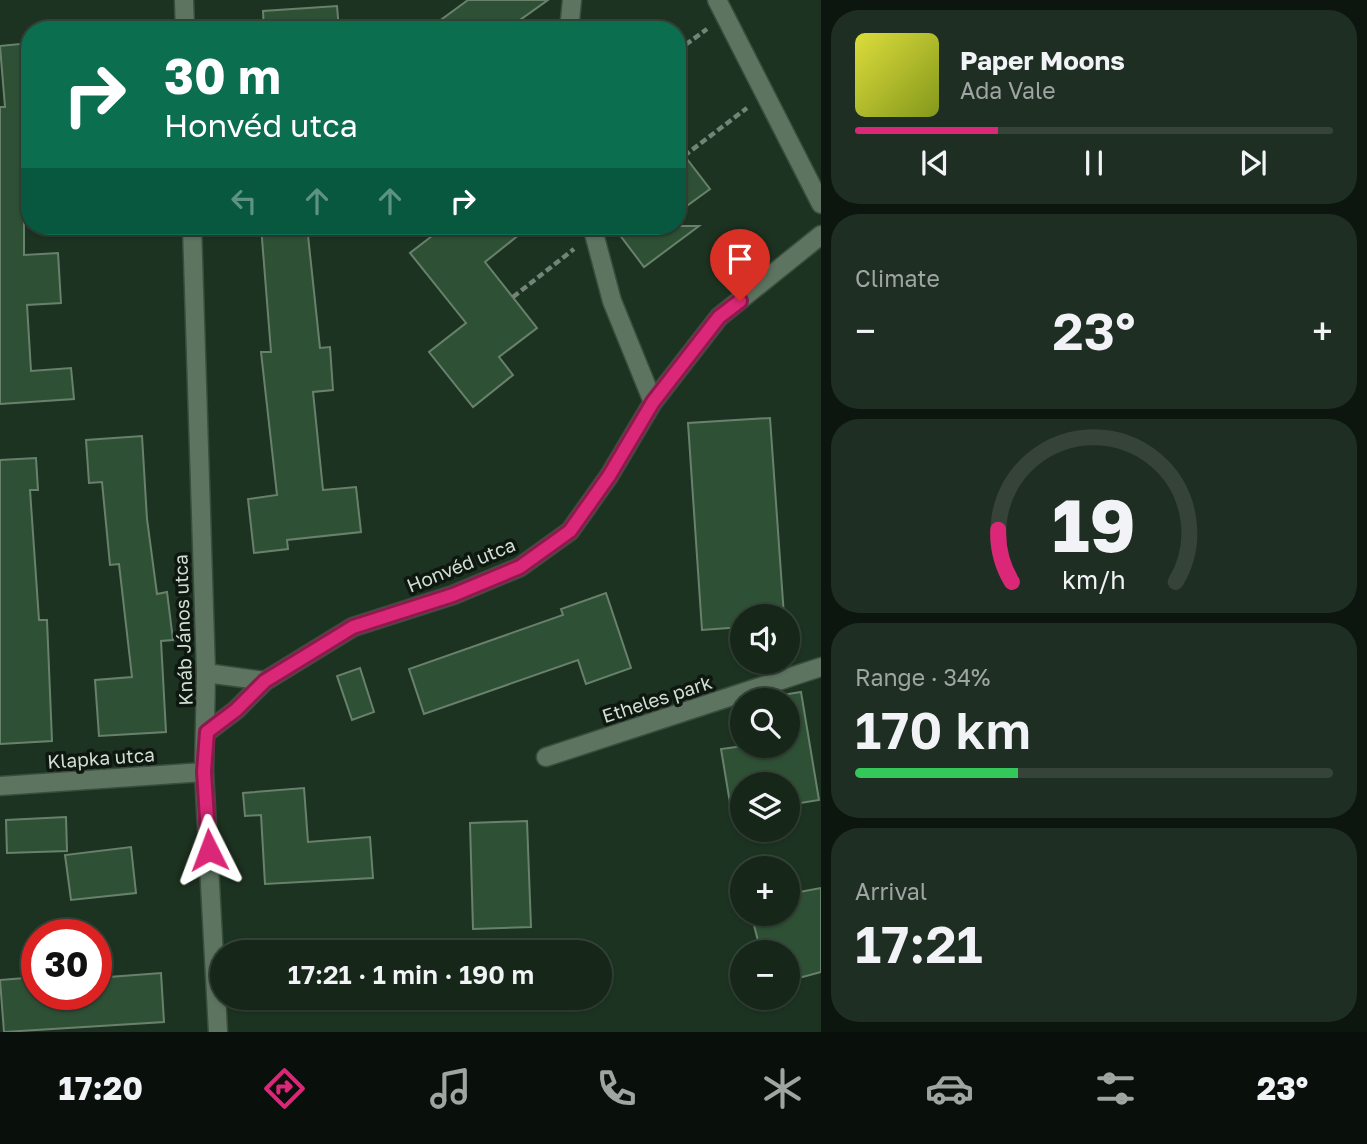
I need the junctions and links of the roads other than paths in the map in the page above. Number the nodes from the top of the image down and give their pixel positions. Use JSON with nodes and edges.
{"nodes":[{"id":1,"x":184,"y":0,"type":"edge"},
{"id":2,"x":572,"y":0,"type":"edge"},
{"id":3,"x":717,"y":0,"type":"edge"},
{"id":4,"x":185,"y":21,"type":"edge"},
{"id":5,"x":570,"y":21,"type":"edge"},
{"id":6,"x":821,"y":204,"type":"edge"},
{"id":7,"x":192,"y":235,"type":"edge"},
{"id":8,"x":595,"y":235,"type":"edge"},
{"id":9,"x":821,"y":235,"type":"edge"},
{"id":10,"x":653,"y":402,"type":"junction"},
{"id":11,"x":821,"y":667,"type":"edge"},
{"id":12,"x":206,"y":673,"type":"junction"},
{"id":13,"x":265,"y":681,"type":"junction"},
{"id":14,"x":207,"y":732,"type":"junction"},
{"id":15,"x":546,"y":757,"type":"dead end"},
{"id":16,"x":204,"y":772,"type":"junction"},
{"id":17,"x":0,"y":786,"type":"edge"},
{"id":18,"x":218,"y":1032,"type":"edge"}],
"edges":[{"from":1,"to":4,"type":"street"},
{"from":2,"to":5,"type":"street"},
{"from":3,"to":6,"type":"street"},
{"from":7,"to":12,"type":"street","name":"Knáb János utca"},
{"from":8,"to":10,"type":"street"},
{"from":9,"to":10,"type":"street","name":"Honvéd utca"},
{"from":10,"to":13,"type":"street","name":"Honvéd utca"},
{"from":11,"to":15,"type":"street","name":"Etheles park"},
{"from":12,"to":13,"type":"street"},
{"from":12,"to":14,"type":"street","name":"Knáb János utca"},
{"from":13,"to":14,"type":"street","name":"Honvéd utca"},
{"from":14,"to":16,"type":"street","name":"Knáb János utca"},
{"from":16,"to":17,"type":"street","name":"Klapka utca"},
{"from":16,"to":18,"type":"street","name":"Knáb János utca"}]}
